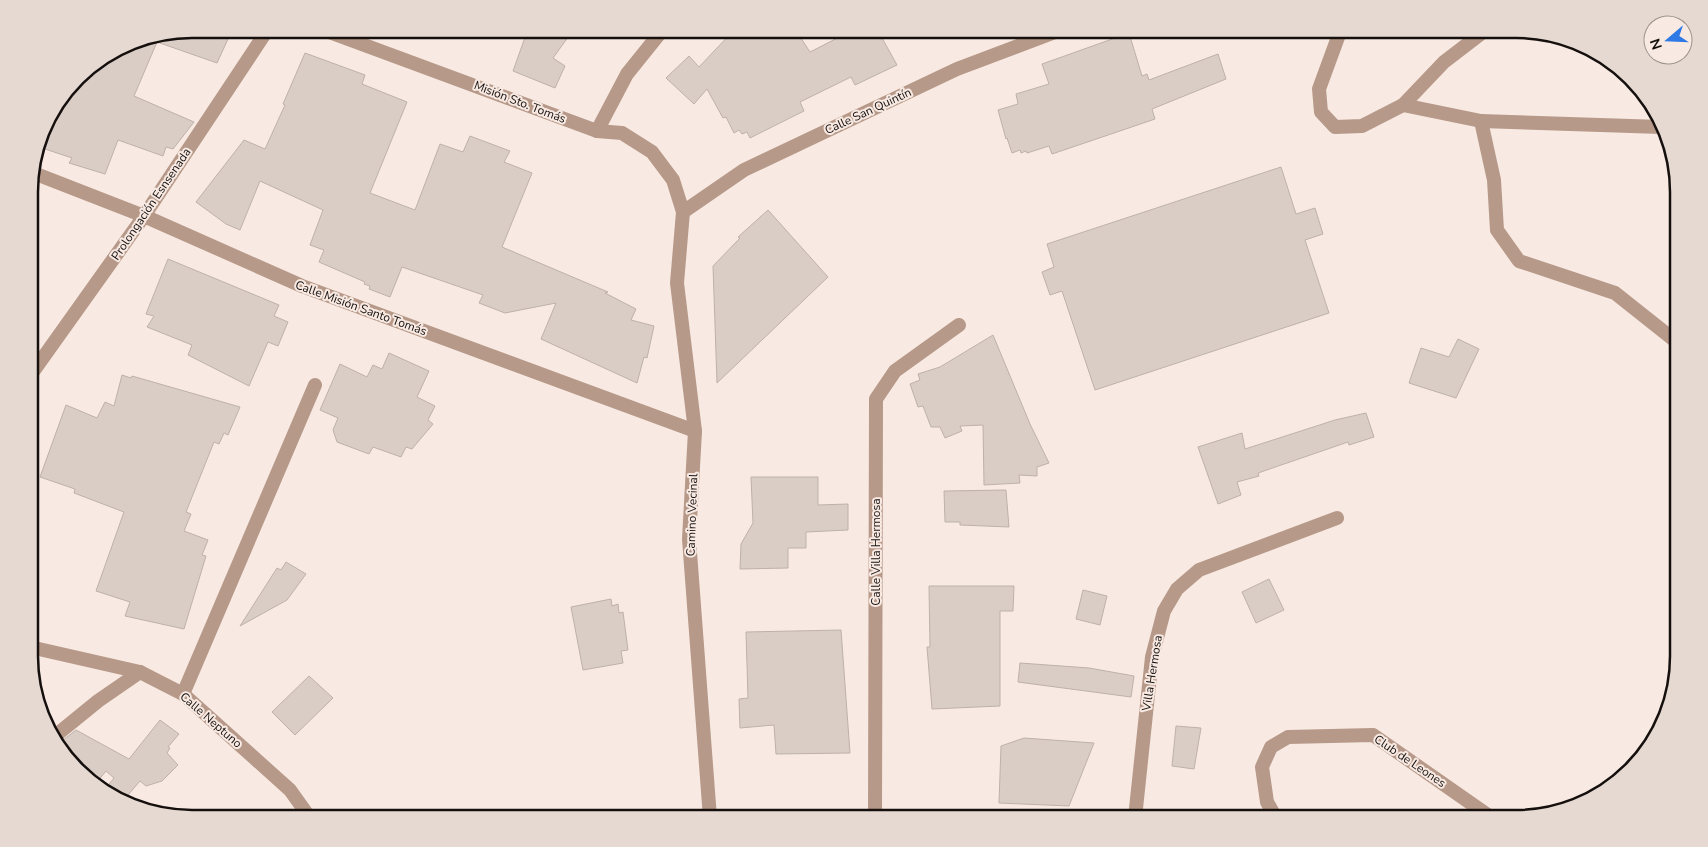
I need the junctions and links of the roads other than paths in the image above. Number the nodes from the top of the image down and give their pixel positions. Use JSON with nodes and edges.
{"nodes":[{"id":1,"x":262,"y":38,"type":"edge"},
{"id":2,"x":345,"y":38,"type":"edge"},
{"id":3,"x":656,"y":38,"type":"edge"},
{"id":4,"x":1039,"y":38,"type":"edge"},
{"id":5,"x":1338,"y":38,"type":"edge"},
{"id":6,"x":1475,"y":38,"type":"edge"},
{"id":7,"x":1403,"y":105,"type":"junction"},
{"id":8,"x":1481,"y":121,"type":"junction"},
{"id":9,"x":1656,"y":127,"type":"edge"},
{"id":10,"x":597,"y":131,"type":"junction"},
{"id":11,"x":39,"y":175,"type":"edge"},
{"id":12,"x":683,"y":212,"type":"junction"},
{"id":13,"x":144,"y":216,"type":"junction"},
{"id":14,"x":959,"y":325,"type":"dead end"},
{"id":15,"x":1670,"y":337,"type":"edge"},
{"id":16,"x":38,"y":365,"type":"edge"},
{"id":17,"x":315,"y":385,"type":"dead end"},
{"id":18,"x":695,"y":431,"type":"junction"},
{"id":19,"x":1337,"y":518,"type":"dead end"},
{"id":20,"x":38,"y":649,"type":"edge"},
{"id":21,"x":140,"y":672,"type":"junction"},
{"id":22,"x":183,"y":694,"type":"junction"},
{"id":23,"x":59,"y":733,"type":"edge"},
{"id":24,"x":875,"y":809,"type":"edge"},
{"id":25,"x":1136,"y":809,"type":"edge"},
{"id":26,"x":1271,"y":809,"type":"edge"},
{"id":27,"x":1479,"y":809,"type":"edge"},
{"id":28,"x":304,"y":810,"type":"edge"},
{"id":29,"x":709,"y":810,"type":"edge"}],
"edges":[{"from":1,"to":13,"type":"street","name":"Prolongación Esnsenada"},
{"from":2,"to":10,"type":"street","name":"Misión Sto. Tomás"},
{"from":3,"to":10,"type":"street"},
{"from":4,"to":12,"type":"street","name":"Calle San Quintín"},
{"from":5,"to":7,"type":"street"},
{"from":6,"to":7,"type":"street"},
{"from":7,"to":8,"type":"street"},
{"from":8,"to":9,"type":"street"},
{"from":8,"to":15,"type":"street"},
{"from":10,"to":12,"type":"street","name":"Misión Sto. Tomás"},
{"from":11,"to":13,"type":"street","name":"Calle Misión Santo Tomás"},
{"from":12,"to":18,"type":"street","name":"Camino Vecinal"},
{"from":13,"to":16,"type":"street","name":"Prolongación Esnsenada"},
{"from":13,"to":18,"type":"street","name":"Calle Misión Santo Tomás"},
{"from":14,"to":24,"type":"street","name":"Calle Villa Hermosa"},
{"from":17,"to":22,"type":"street"},
{"from":18,"to":29,"type":"street","name":"Camino Vecinal"},
{"from":19,"to":25,"type":"street","name":"Villa Hermosa"},
{"from":20,"to":21,"type":"street","name":"Calle Neptuno"},
{"from":21,"to":22,"type":"street","name":"Calle Neptuno"},
{"from":21,"to":23,"type":"street"},
{"from":22,"to":28,"type":"street","name":"Calle Neptuno"},
{"from":26,"to":27,"type":"street","name":"Club de Leones"}]}
